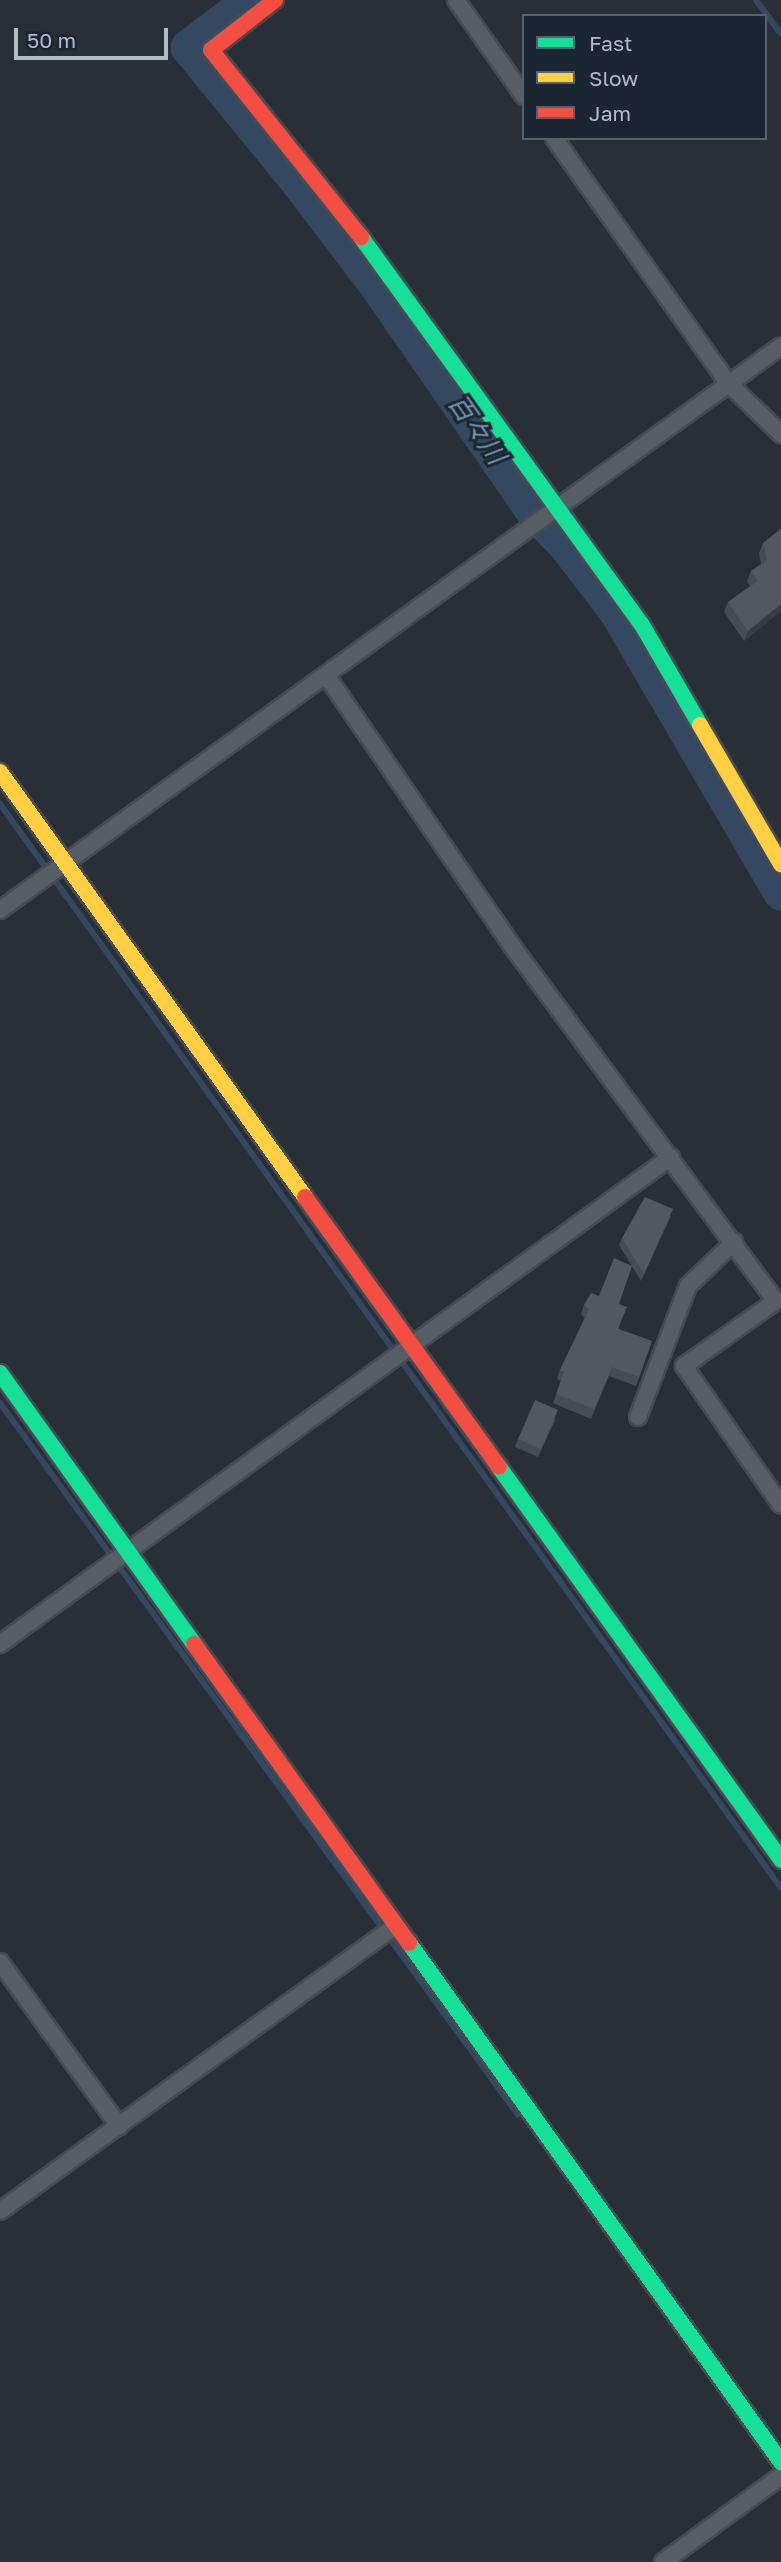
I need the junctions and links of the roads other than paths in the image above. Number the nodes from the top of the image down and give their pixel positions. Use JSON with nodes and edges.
{"nodes":[{"id":1,"x":275,"y":0,"type":"edge"},
{"id":2,"x":456,"y":0,"type":"edge"},
{"id":3,"x":522,"y":93,"type":"edge"},
{"id":4,"x":555,"y":140,"type":"edge"},
{"id":5,"x":781,"y":346,"type":"edge"},
{"id":6,"x":728,"y":383,"type":"junction"},
{"id":7,"x":781,"y":435,"type":"edge"},
{"id":8,"x":554,"y":511,"type":"junction"},
{"id":9,"x":326,"y":675,"type":"junction"},
{"id":10,"x":0,"y":772,"type":"edge"},
{"id":11,"x":781,"y":864,"type":"edge"},
{"id":12,"x":62,"y":866,"type":"junction"},
{"id":13,"x":0,"y":910,"type":"edge"},
{"id":14,"x":671,"y":1157,"type":"junction"},
{"id":15,"x":734,"y":1242,"type":"junction"},
{"id":16,"x":408,"y":1349,"type":"junction"},
{"id":17,"x":664,"y":1351,"type":"junction"},
{"id":18,"x":684,"y":1366,"type":"junction"},
{"id":19,"x":0,"y":1373,"type":"edge"},
{"id":20,"x":638,"y":1417,"type":"dead end"},
{"id":21,"x":781,"y":1505,"type":"edge"},
{"id":22,"x":126,"y":1554,"type":"junction"},
{"id":23,"x":0,"y":1644,"type":"edge"},
{"id":24,"x":781,"y":1860,"type":"edge"},
{"id":25,"x":388,"y":1932,"type":"junction"},
{"id":26,"x":0,"y":1962,"type":"edge"},
{"id":27,"x":119,"y":2126,"type":"junction"},
{"id":28,"x":0,"y":2211,"type":"edge"},
{"id":29,"x":781,"y":2462,"type":"edge"},
{"id":30,"x":781,"y":2476,"type":"edge"},
{"id":31,"x":663,"y":2562,"type":"edge"}],
"edges":[{"from":1,"to":8,"type":"street"},
{"from":2,"to":3,"type":"street"},
{"from":4,"to":6,"type":"street"},
{"from":5,"to":6,"type":"street"},
{"from":6,"to":7,"type":"street"},
{"from":6,"to":8,"type":"street"},
{"from":8,"to":9,"type":"street"},
{"from":8,"to":11,"type":"street"},
{"from":9,"to":12,"type":"street"},
{"from":9,"to":14,"type":"street"},
{"from":10,"to":12,"type":"street"},
{"from":12,"to":13,"type":"street"},
{"from":12,"to":16,"type":"street"},
{"from":14,"to":15,"type":"street"},
{"from":14,"to":16,"type":"street"},
{"from":15,"to":17,"type":"street"},
{"from":15,"to":18,"type":"street"},
{"from":16,"to":22,"type":"street"},
{"from":16,"to":24,"type":"street"},
{"from":17,"to":18,"type":"street"},
{"from":17,"to":20,"type":"street"},
{"from":18,"to":21,"type":"street"},
{"from":19,"to":22,"type":"street"},
{"from":22,"to":23,"type":"street"},
{"from":22,"to":25,"type":"street"},
{"from":25,"to":27,"type":"street"},
{"from":25,"to":29,"type":"street"},
{"from":26,"to":27,"type":"street"},
{"from":27,"to":28,"type":"street"},
{"from":30,"to":31,"type":"street"}]}
